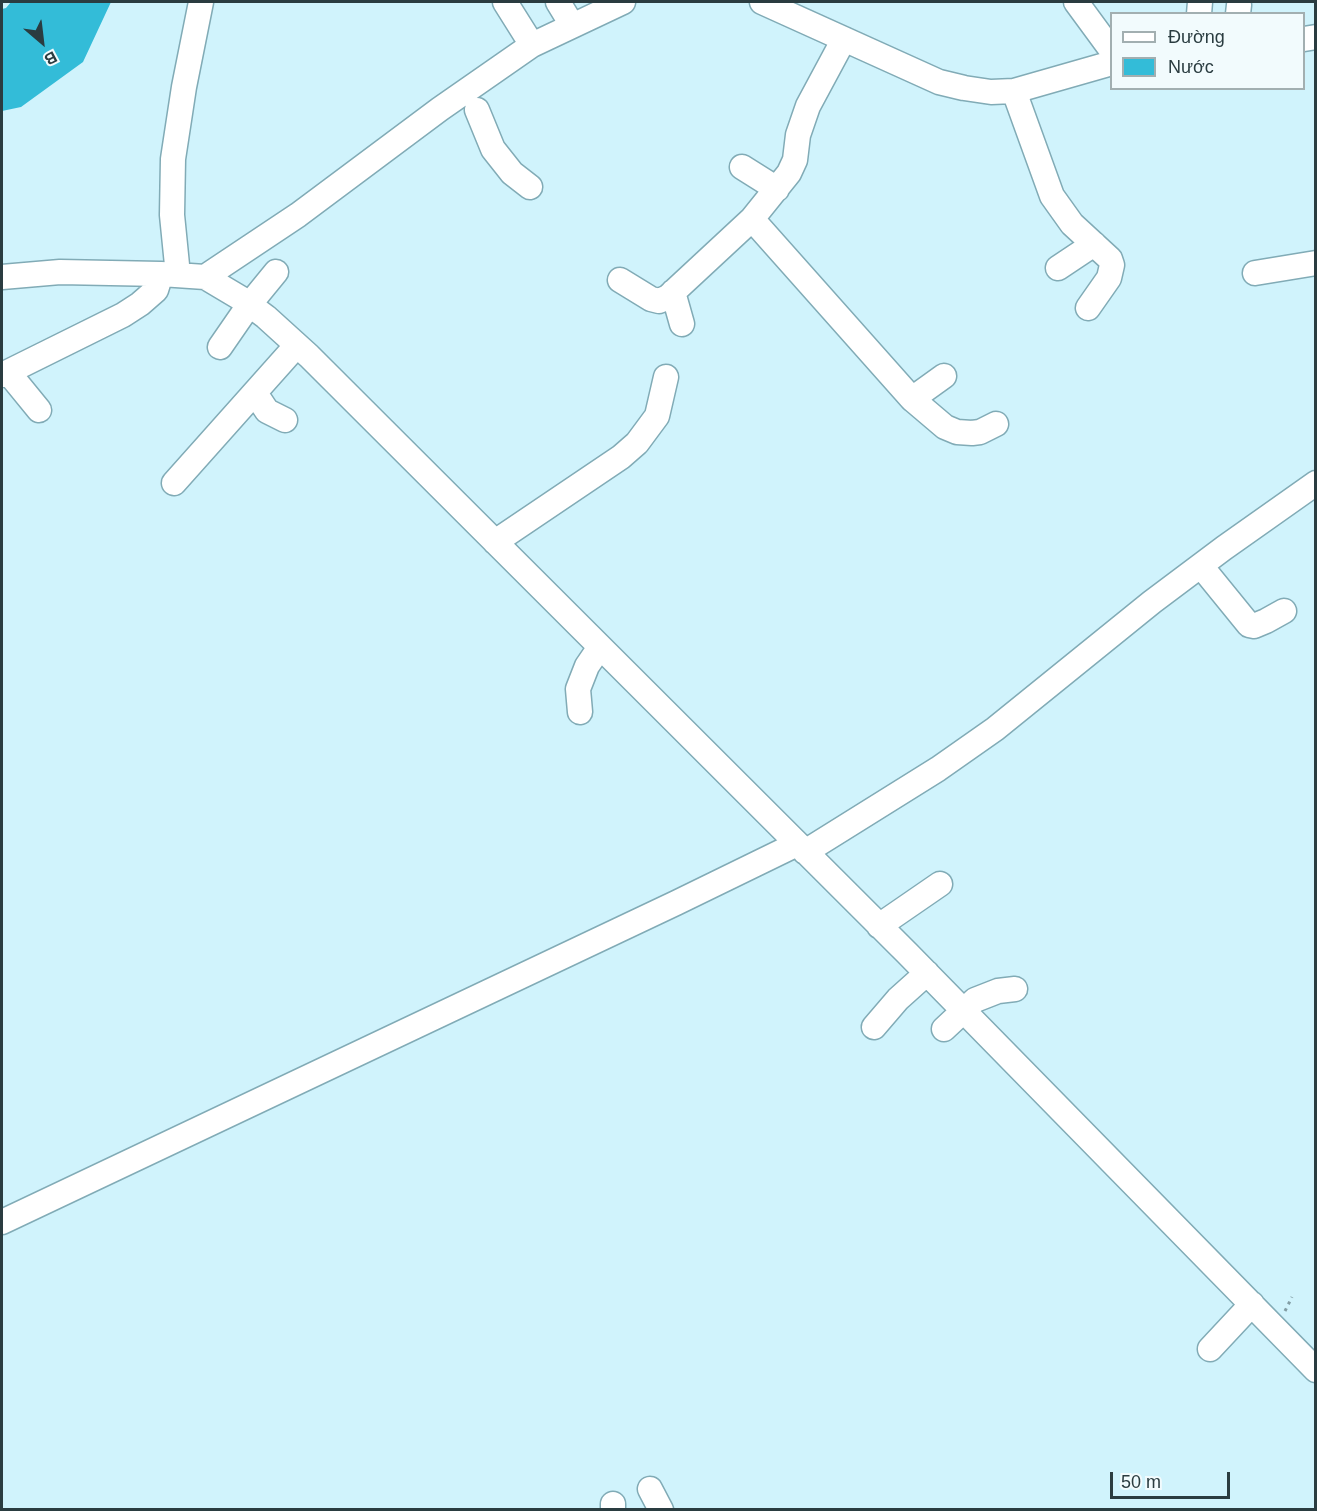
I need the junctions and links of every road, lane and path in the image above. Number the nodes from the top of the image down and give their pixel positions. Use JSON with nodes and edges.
{"nodes":[{"id":1,"x":201,"y":2,"type":"edge"},
{"id":2,"x":505,"y":2,"type":"edge"},
{"id":3,"x":558,"y":2,"type":"edge"},
{"id":4,"x":623,"y":2,"type":"edge"},
{"id":5,"x":762,"y":2,"type":"edge"},
{"id":6,"x":1077,"y":2,"type":"edge"},
{"id":7,"x":572,"y":25,"type":"junction"},
{"id":8,"x":844,"y":39,"type":"junction"},
{"id":9,"x":532,"y":45,"type":"junction"},
{"id":10,"x":1110,"y":48,"type":"edge"},
{"id":11,"x":1110,"y":64,"type":"edge"},
{"id":12,"x":1014,"y":91,"type":"junction"},
{"id":13,"x":472,"y":99,"type":"junction"},
{"id":14,"x":742,"y":167,"type":"dead end"},
{"id":15,"x":530,"y":187,"type":"dead end"},
{"id":16,"x":777,"y":189,"type":"junction"},
{"id":17,"x":752,"y":219,"type":"junction"},
{"id":18,"x":1094,"y":244,"type":"junction"},
{"id":19,"x":1316,"y":263,"type":"edge"},
{"id":20,"x":1058,"y":268,"type":"dead end"},
{"id":21,"x":276,"y":272,"type":"dead end"},
{"id":22,"x":1256,"y":273,"type":"dead end"},
{"id":23,"x":169,"y":274,"type":"junction"},
{"id":24,"x":205,"y":277,"type":"junction"},
{"id":25,"x":2,"y":278,"type":"edge"},
{"id":26,"x":620,"y":280,"type":"dead end"},
{"id":27,"x":673,"y":292,"type":"junction"},
{"id":28,"x":249,"y":304,"type":"junction"},
{"id":29,"x":1088,"y":308,"type":"dead end"},
{"id":30,"x":682,"y":324,"type":"dead end"},
{"id":31,"x":297,"y":345,"type":"junction"},
{"id":32,"x":220,"y":347,"type":"dead end"},
{"id":33,"x":5,"y":374,"type":"edge"},
{"id":34,"x":944,"y":376,"type":"dead end"},
{"id":35,"x":666,"y":377,"type":"dead end"},
{"id":36,"x":255,"y":393,"type":"junction"},
{"id":37,"x":912,"y":399,"type":"junction"},
{"id":38,"x":39,"y":410,"type":"dead end"},
{"id":39,"x":285,"y":420,"type":"dead end"},
{"id":40,"x":996,"y":424,"type":"dead end"},
{"id":41,"x":174,"y":483,"type":"dead end"},
{"id":42,"x":1316,"y":483,"type":"edge"},
{"id":43,"x":495,"y":542,"type":"junction"},
{"id":44,"x":1201,"y":566,"type":"junction"},
{"id":45,"x":1284,"y":611,"type":"dead end"},
{"id":46,"x":600,"y":647,"type":"junction"},
{"id":47,"x":580,"y":712,"type":"dead end"},
{"id":48,"x":801,"y":848,"type":"junction"},
{"id":49,"x":940,"y":884,"type":"dead end"},
{"id":50,"x":879,"y":926,"type":"junction"},
{"id":51,"x":927,"y":973,"type":"junction"},
{"id":52,"x":1016,"y":989,"type":"dead end"},
{"id":53,"x":962,"y":1010,"type":"junction"},
{"id":54,"x":874,"y":1027,"type":"dead end"},
{"id":55,"x":944,"y":1029,"type":"dead end"},
{"id":56,"x":2,"y":1222,"type":"edge"},
{"id":57,"x":1252,"y":1304,"type":"junction"},
{"id":58,"x":1210,"y":1348,"type":"dead end"},
{"id":59,"x":1316,"y":1370,"type":"edge"}],
"edges":[{"from":1,"to":23,"type":"street"},
{"from":2,"to":9,"type":"street"},
{"from":3,"to":7,"type":"street"},
{"from":4,"to":7,"type":"street"},
{"from":5,"to":8,"type":"street"},
{"from":6,"to":10,"type":"street"},
{"from":7,"to":9,"type":"street"},
{"from":8,"to":12,"type":"street"},
{"from":8,"to":16,"type":"street"},
{"from":9,"to":13,"type":"street"},
{"from":11,"to":12,"type":"street"},
{"from":12,"to":18,"type":"street"},
{"from":13,"to":15,"type":"street"},
{"from":13,"to":24,"type":"street"},
{"from":14,"to":16,"type":"street"},
{"from":16,"to":17,"type":"street"},
{"from":17,"to":27,"type":"street"},
{"from":17,"to":37,"type":"street"},
{"from":18,"to":20,"type":"street"},
{"from":18,"to":29,"type":"street"},
{"from":19,"to":22,"type":"street"},
{"from":21,"to":28,"type":"street"},
{"from":23,"to":24,"type":"street"},
{"from":23,"to":25,"type":"street"},
{"from":23,"to":33,"type":"street"},
{"from":24,"to":28,"type":"street"},
{"from":26,"to":27,"type":"street"},
{"from":27,"to":30,"type":"street"},
{"from":28,"to":31,"type":"street"},
{"from":28,"to":32,"type":"street"},
{"from":31,"to":36,"type":"street"},
{"from":31,"to":43,"type":"street"},
{"from":33,"to":38,"type":"street"},
{"from":34,"to":37,"type":"street"},
{"from":35,"to":43,"type":"street"},
{"from":36,"to":39,"type":"street"},
{"from":36,"to":41,"type":"street"},
{"from":37,"to":40,"type":"street"},
{"from":42,"to":44,"type":"street"},
{"from":43,"to":46,"type":"street"},
{"from":44,"to":45,"type":"street"},
{"from":44,"to":48,"type":"street"},
{"from":46,"to":47,"type":"street"},
{"from":46,"to":48,"type":"street"},
{"from":48,"to":50,"type":"street"},
{"from":48,"to":56,"type":"street"},
{"from":49,"to":50,"type":"street"},
{"from":50,"to":51,"type":"street"},
{"from":51,"to":53,"type":"street"},
{"from":51,"to":54,"type":"street"},
{"from":52,"to":53,"type":"street"},
{"from":53,"to":55,"type":"street"},
{"from":53,"to":57,"type":"street"},
{"from":57,"to":58,"type":"street"},
{"from":57,"to":59,"type":"street"}]}
